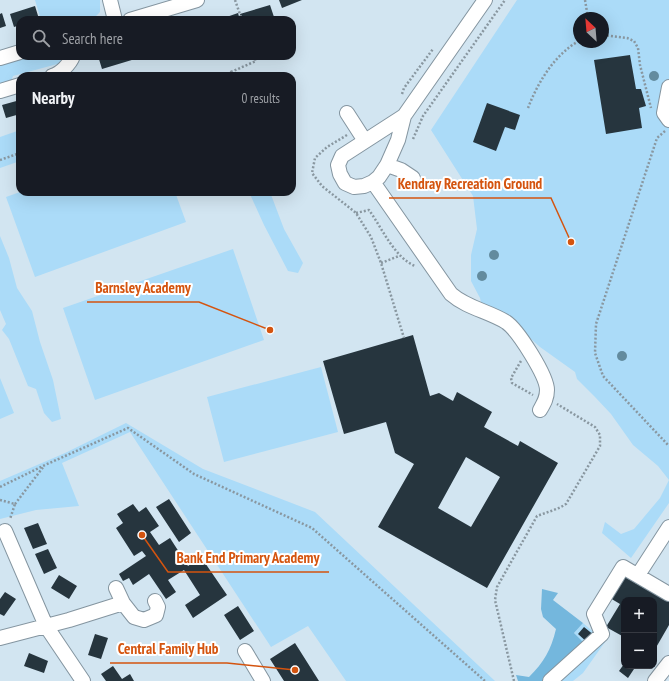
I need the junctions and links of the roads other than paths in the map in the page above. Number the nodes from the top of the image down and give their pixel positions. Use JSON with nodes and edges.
{"nodes":[{"id":1,"x":110,"y":0,"type":"edge"},
{"id":2,"x":197,"y":0,"type":"edge"},
{"id":3,"x":485,"y":0,"type":"edge"},
{"id":4,"x":114,"y":16,"type":"edge"},
{"id":5,"x":143,"y":16,"type":"edge"},
{"id":6,"x":16,"y":53,"type":"edge"},
{"id":7,"x":0,"y":58,"type":"edge"},
{"id":8,"x":70,"y":60,"type":"edge"},
{"id":9,"x":60,"y":72,"type":"edge"},
{"id":10,"x":16,"y":86,"type":"edge"},
{"id":11,"x":669,"y":87,"type":"edge"},
{"id":12,"x":0,"y":91,"type":"edge"},
{"id":13,"x":347,"y":113,"type":"dead end"},
{"id":14,"x":404,"y":116,"type":"junction"},
{"id":15,"x":669,"y":120,"type":"edge"},
{"id":16,"x":365,"y":141,"type":"junction"},
{"id":17,"x":387,"y":165,"type":"junction"},
{"id":18,"x":414,"y":178,"type":"dead end"},
{"id":19,"x":373,"y":182,"type":"junction"},
{"id":20,"x":542,"y":406,"type":"road end"},
{"id":21,"x":669,"y":527,"type":"edge"},
{"id":22,"x":5,"y":531,"type":"road end"},
{"id":23,"x":638,"y":575,"type":"junction"},
{"id":24,"x":116,"y":588,"type":"dead end"},
{"id":25,"x":669,"y":594,"type":"edge"},
{"id":26,"x":155,"y":601,"type":"dead end"},
{"id":27,"x":120,"y":605,"type":"junction"},
{"id":28,"x":46,"y":626,"type":"junction"},
{"id":29,"x":0,"y":638,"type":"edge"},
{"id":30,"x":245,"y":651,"type":"dead end"},
{"id":31,"x":669,"y":663,"type":"edge"},
{"id":32,"x":258,"y":675,"type":"edge"},
{"id":33,"x":83,"y":681,"type":"edge"},
{"id":34,"x":550,"y":681,"type":"edge"},
{"id":35,"x":655,"y":681,"type":"edge"}],
"edges":[{"from":1,"to":4,"type":"street"},
{"from":2,"to":5,"type":"street"},
{"from":3,"to":14,"type":"street"},
{"from":6,"to":7,"type":"street"},
{"from":8,"to":9,"type":"street"},
{"from":10,"to":12,"type":"street"},
{"from":11,"to":15,"type":"street"},
{"from":13,"to":16,"type":"street"},
{"from":14,"to":16,"type":"street"},
{"from":14,"to":17,"type":"street"},
{"from":16,"to":19,"type":"street"},
{"from":17,"to":18,"type":"street"},
{"from":17,"to":19,"type":"street"},
{"from":19,"to":20,"type":"street"},
{"from":21,"to":23,"type":"street"},
{"from":22,"to":28,"type":"street"},
{"from":23,"to":25,"type":"street"},
{"from":23,"to":34,"type":"street"},
{"from":24,"to":27,"type":"street"},
{"from":26,"to":27,"type":"street"},
{"from":27,"to":28,"type":"street"},
{"from":28,"to":29,"type":"street"},
{"from":28,"to":33,"type":"street"},
{"from":30,"to":32,"type":"street"},
{"from":31,"to":35,"type":"street"}]}
